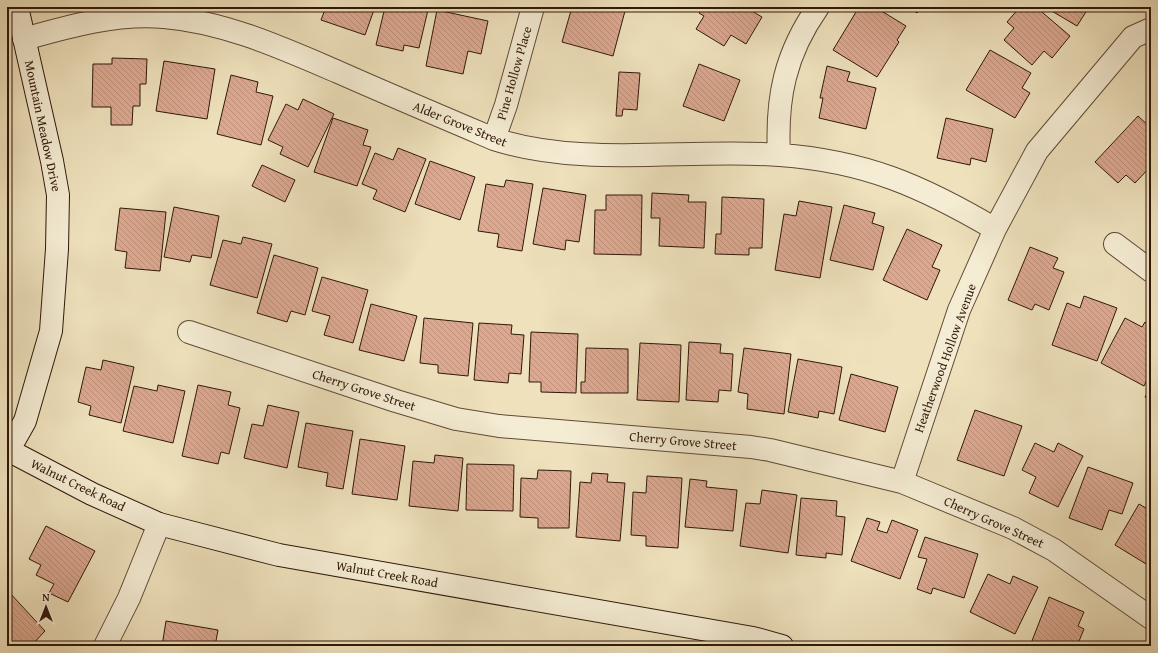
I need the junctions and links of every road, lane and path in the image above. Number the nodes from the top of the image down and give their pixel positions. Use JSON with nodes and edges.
{"nodes":[{"id":1,"x":17,"y":7,"type":"edge"},
{"id":2,"x":533,"y":7,"type":"edge"},
{"id":3,"x":818,"y":7,"type":"edge"},
{"id":4,"x":1151,"y":29,"type":"edge"},
{"id":5,"x":24,"y":39,"type":"junction"},
{"id":6,"x":494,"y":139,"type":"junction"},
{"id":7,"x":779,"y":155,"type":"junction"},
{"id":8,"x":995,"y":229,"type":"junction"},
{"id":9,"x":1114,"y":244,"type":"dead end"},
{"id":10,"x":1151,"y":271,"type":"edge"},
{"id":11,"x":189,"y":332,"type":"dead end"},
{"id":12,"x":8,"y":452,"type":"edge"},
{"id":13,"x":902,"y":482,"type":"junction"},
{"id":14,"x":158,"y":524,"type":"junction"},
{"id":15,"x":1151,"y":618,"type":"edge"},
{"id":16,"x":105,"y":646,"type":"edge"},
{"id":17,"x":782,"y":646,"type":"edge"}],
"edges":[{"from":1,"to":5,"type":"street","name":"Mountain Meadow Drive"},
{"from":2,"to":6,"type":"street","name":"Pine Hollow Place"},
{"from":3,"to":7,"type":"street"},
{"from":4,"to":8,"type":"street","name":"Heatherwood Hollow Avenue"},
{"from":5,"to":6,"type":"street","name":"Alder Grove Street"},
{"from":5,"to":12,"type":"street","name":"Mountain Meadow Drive"},
{"from":6,"to":7,"type":"street","name":"Alder Grove Street"},
{"from":7,"to":8,"type":"street","name":"Alder Grove Street"},
{"from":8,"to":13,"type":"street","name":"Heatherwood Hollow Avenue"},
{"from":9,"to":10,"type":"street"},
{"from":11,"to":13,"type":"street","name":"Cherry Grove Street"},
{"from":12,"to":14,"type":"street","name":"Walnut Creek Road"},
{"from":13,"to":15,"type":"street","name":"Cherry Grove Street"},
{"from":14,"to":16,"type":"street"},
{"from":14,"to":17,"type":"street","name":"Walnut Creek Road"}]}
